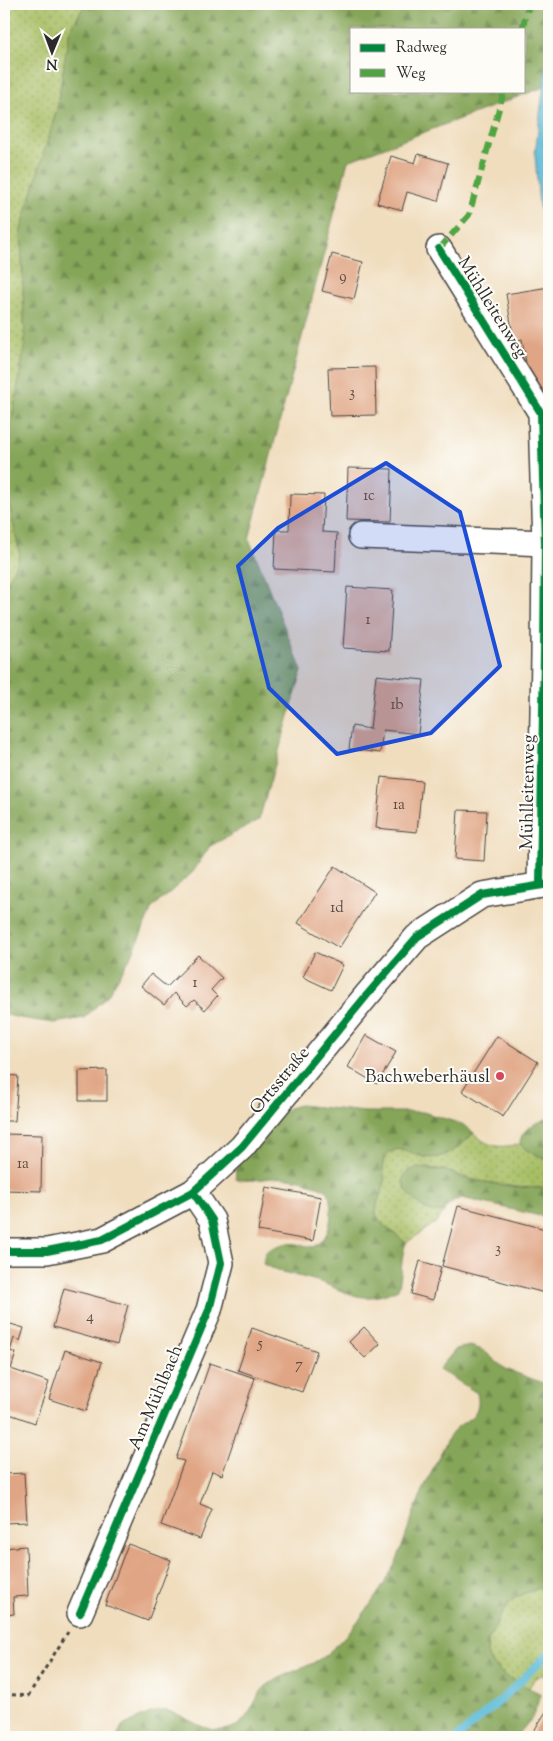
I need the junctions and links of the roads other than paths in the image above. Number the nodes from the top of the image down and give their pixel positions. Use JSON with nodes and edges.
{"nodes":[{"id":1,"x":439,"y":249,"type":"dead end"},
{"id":2,"x":361,"y":536,"type":"dead end"},
{"id":3,"x":544,"y":543,"type":"junction"},
{"id":4,"x":544,"y":884,"type":"edge"},
{"id":5,"x":192,"y":1192,"type":"junction"},
{"id":6,"x":4,"y":1251,"type":"edge"},
{"id":7,"x":80,"y":1613,"type":"road end"}],
"edges":[{"from":1,"to":3,"type":"street","name":"Mühlleitenweg"},
{"from":2,"to":3,"type":"street"},
{"from":3,"to":4,"type":"street","name":"Mühlleitenweg"},
{"from":4,"to":5,"type":"street","name":"Ortsstraße"},
{"from":5,"to":6,"type":"street","name":"Ortsstraße"},
{"from":5,"to":7,"type":"street","name":"Am Mühlbach"}]}
